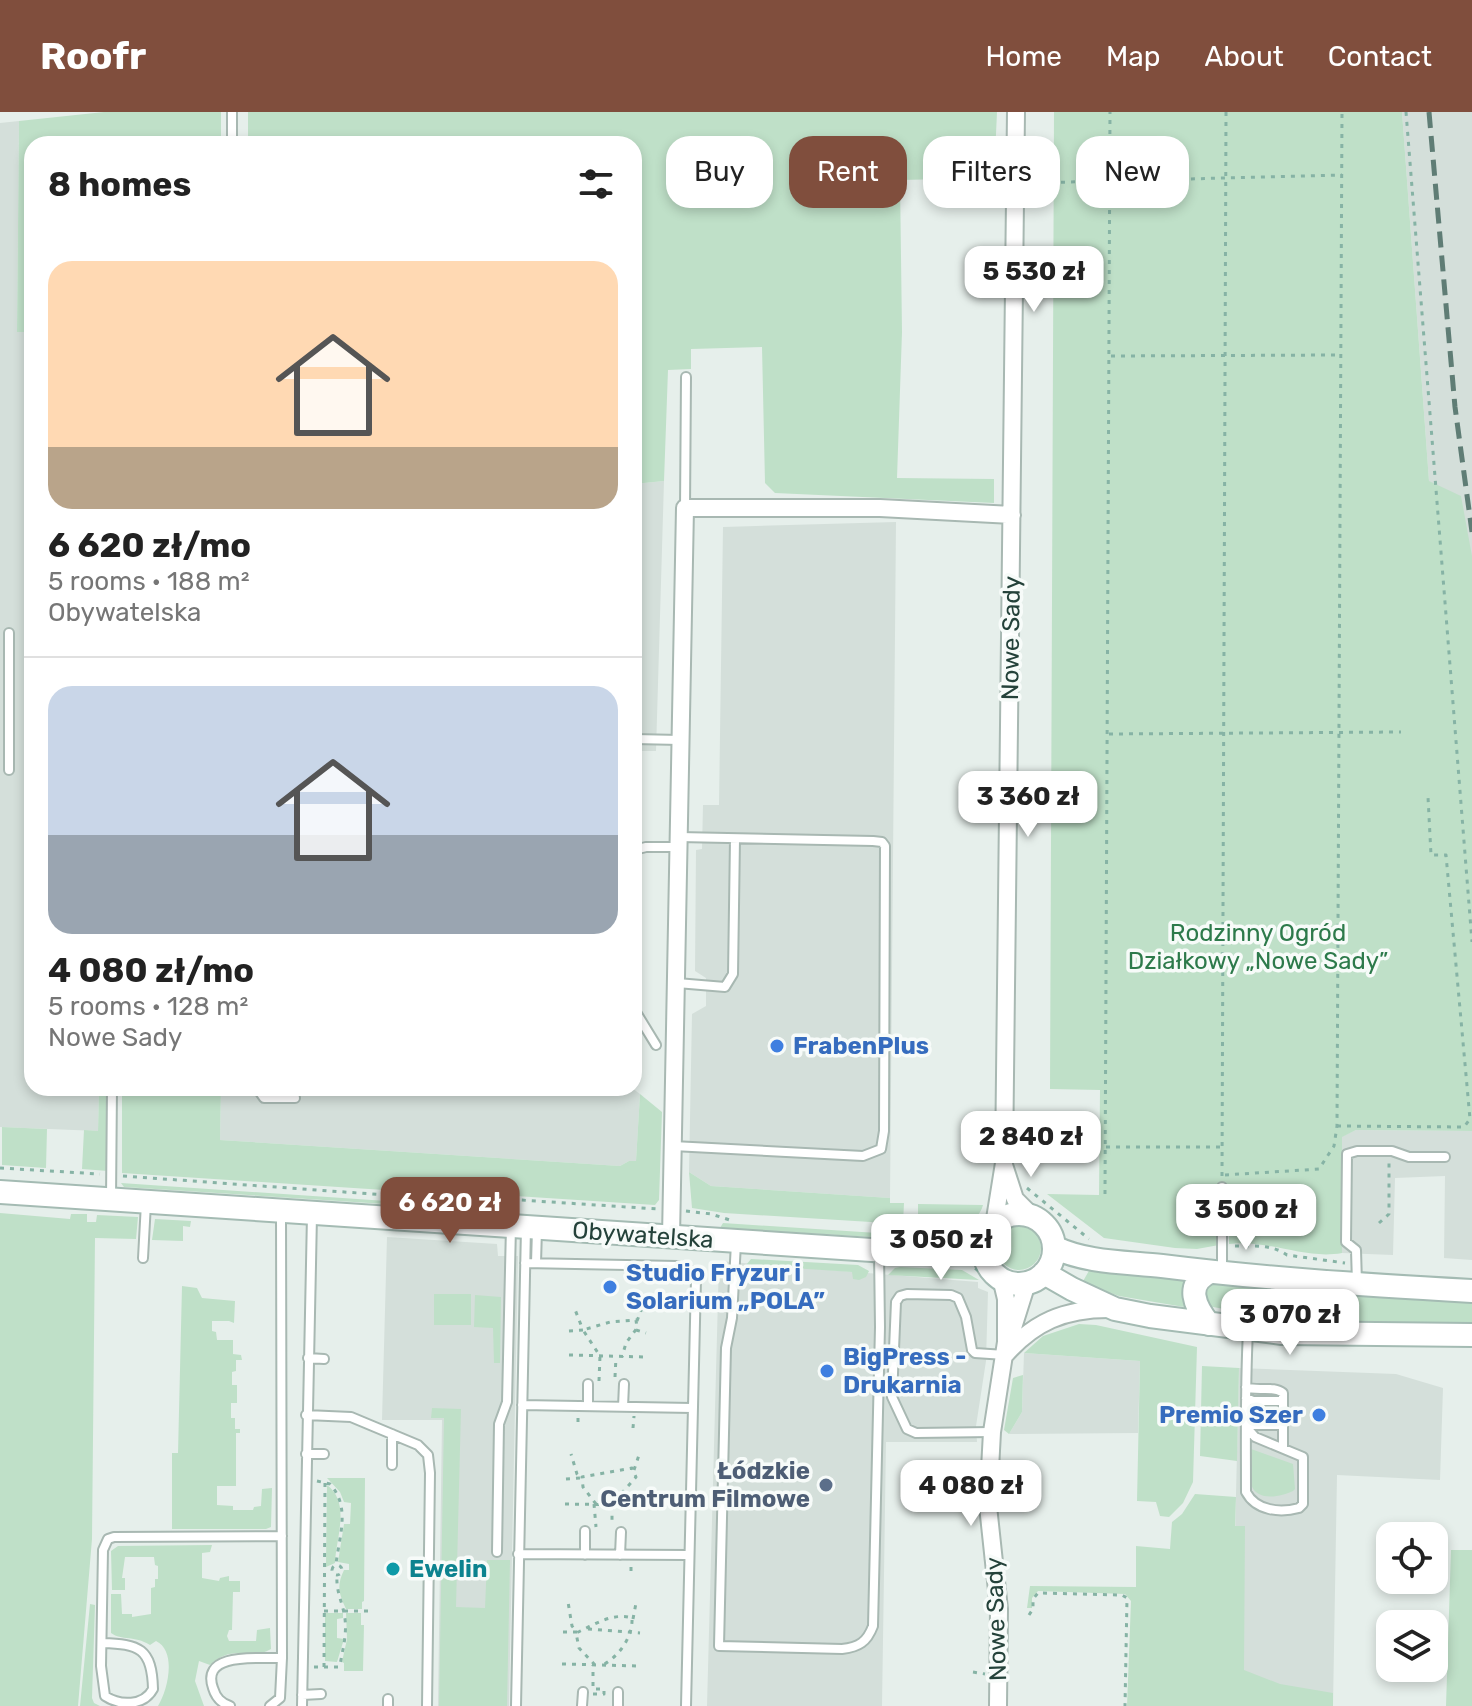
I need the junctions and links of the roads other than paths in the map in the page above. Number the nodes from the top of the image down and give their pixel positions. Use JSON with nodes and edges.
{"nodes":[{"id":1,"x":232,"y":112,"type":"edge"},
{"id":2,"x":1016,"y":112,"type":"edge"},
{"id":3,"x":232,"y":136,"type":"edge"},
{"id":4,"x":686,"y":377,"type":"dead end"},
{"id":5,"x":685,"y":508,"type":"junction"},
{"id":6,"x":1012,"y":515,"type":"junction"},
{"id":7,"x":9,"y":633,"type":"dead end"},
{"id":8,"x":642,"y":739,"type":"edge"},
{"id":9,"x":680,"y":740,"type":"junction"},
{"id":10,"x":4,"y":744,"type":"edge"},
{"id":11,"x":9,"y":770,"type":"dead end"},
{"id":12,"x":735,"y":839,"type":"junction"},
{"id":13,"x":679,"y":842,"type":"junction"},
{"id":14,"x":642,"y":848,"type":"edge"},
{"id":15,"x":677,"y":983,"type":"junction"},
{"id":16,"x":642,"y":1022,"type":"edge"},
{"id":17,"x":656,"y":1045,"type":"dead end"},
{"id":18,"x":112,"y":1096,"type":"edge"},
{"id":19,"x":263,"y":1096,"type":"edge"},
{"id":20,"x":295,"y":1098,"type":"dead end"},
{"id":21,"x":672,"y":1146,"type":"junction"},
{"id":22,"x":1445,"y":1157,"type":"dead end"},
{"id":23,"x":1004,"y":1163,"type":"junction"},
{"id":24,"x":1222,"y":1187,"type":"road end"},
{"id":25,"x":0,"y":1192,"type":"edge"},
{"id":26,"x":111,"y":1200,"type":"junction"},
{"id":27,"x":146,"y":1202,"type":"junction"},
{"id":28,"x":281,"y":1211,"type":"junction"},
{"id":29,"x":312,"y":1214,"type":"junction"},
{"id":30,"x":1032,"y":1216,"type":"junction"},
{"id":31,"x":990,"y":1230,"type":"junction"},
{"id":32,"x":737,"y":1232,"type":"junction"},
{"id":33,"x":527,"y":1233,"type":"junction"},
{"id":34,"x":671,"y":1237,"type":"junction"},
{"id":35,"x":1054,"y":1247,"type":"junction"},
{"id":36,"x":879,"y":1251,"type":"junction"},
{"id":37,"x":902,"y":1252,"type":"junction"},
{"id":38,"x":143,"y":1258,"type":"dead end"},
{"id":39,"x":525,"y":1263,"type":"junction"},
{"id":40,"x":536,"y":1263,"type":"junction"},
{"id":41,"x":994,"y":1272,"type":"junction"},
{"id":42,"x":1216,"y":1272,"type":"junction"},
{"id":43,"x":1357,"y":1274,"type":"junction"},
{"id":44,"x":1036,"y":1278,"type":"junction"},
{"id":45,"x":1472,"y":1291,"type":"edge"},
{"id":46,"x":1115,"y":1309,"type":"junction"},
{"id":47,"x":1209,"y":1324,"type":"junction"},
{"id":48,"x":1248,"y":1329,"type":"junction"},
{"id":49,"x":1472,"y":1335,"type":"edge"},
{"id":50,"x":1006,"y":1349,"type":"junction"},
{"id":51,"x":308,"y":1358,"type":"junction"},
{"id":52,"x":324,"y":1359,"type":"dead end"},
{"id":53,"x":619,"y":1383,"type":"road end"},
{"id":54,"x":588,"y":1384,"type":"dead end"},
{"id":55,"x":1246,"y":1387,"type":"junction"},
{"id":56,"x":1246,"y":1398,"type":"junction"},
{"id":57,"x":1283,"y":1401,"type":"junction"},
{"id":58,"x":522,"y":1405,"type":"junction"},
{"id":59,"x":588,"y":1406,"type":"junction"},
{"id":60,"x":623,"y":1407,"type":"junction"},
{"id":61,"x":692,"y":1408,"type":"junction"},
{"id":62,"x":1246,"y":1408,"type":"junction"},
{"id":63,"x":1283,"y":1412,"type":"junction"},
{"id":64,"x":306,"y":1415,"type":"junction"},
{"id":65,"x":1246,"y":1424,"type":"junction"},
{"id":66,"x":1283,"y":1425,"type":"junction"},
{"id":67,"x":992,"y":1432,"type":"junction"},
{"id":68,"x":392,"y":1434,"type":"junction"},
{"id":69,"x":1283,"y":1447,"type":"junction"},
{"id":70,"x":306,"y":1454,"type":"junction"},
{"id":71,"x":324,"y":1454,"type":"dead end"},
{"id":72,"x":392,"y":1465,"type":"dead end"},
{"id":73,"x":585,"y":1531,"type":"dead end"},
{"id":74,"x":616,"y":1531,"type":"road end"},
{"id":75,"x":282,"y":1536,"type":"junction"},
{"id":76,"x":497,"y":1552,"type":"dead end"},
{"id":77,"x":518,"y":1554,"type":"junction"},
{"id":78,"x":585,"y":1555,"type":"junction"},
{"id":79,"x":620,"y":1555,"type":"junction"},
{"id":80,"x":688,"y":1555,"type":"junction"},
{"id":81,"x":102,"y":1643,"type":"junction"},
{"id":82,"x":282,"y":1658,"type":"junction"},
{"id":83,"x":583,"y":1692,"type":"dead end"},
{"id":84,"x":618,"y":1692,"type":"dead end"},
{"id":85,"x":321,"y":1694,"type":"dead end"},
{"id":86,"x":302,"y":1695,"type":"junction"},
{"id":87,"x":230,"y":1706,"type":"edge"},
{"id":88,"x":270,"y":1706,"type":"edge"},
{"id":89,"x":302,"y":1706,"type":"edge"},
{"id":90,"x":427,"y":1706,"type":"edge"},
{"id":91,"x":516,"y":1706,"type":"edge"},
{"id":92,"x":582,"y":1706,"type":"edge"},
{"id":93,"x":618,"y":1706,"type":"edge"},
{"id":94,"x":686,"y":1706,"type":"edge"},
{"id":95,"x":998,"y":1706,"type":"edge"}],
"edges":[{"from":1,"to":3,"type":"lane"},
{"from":2,"to":6,"type":"street","name":"Nowe Sady"},
{"from":4,"to":5,"type":"lane"},
{"from":5,"to":6,"type":"street"},
{"from":5,"to":9,"type":"street"},
{"from":6,"to":23,"type":"street","name":"Nowe Sady"},
{"from":7,"to":10,"type":"lane"},
{"from":8,"to":9,"type":"lane"},
{"from":9,"to":13,"type":"street"},
{"from":10,"to":11,"type":"lane"},
{"from":12,"to":13,"type":"lane"},
{"from":12,"to":15,"type":"lane"},
{"from":12,"to":21,"type":"lane"},
{"from":13,"to":14,"type":"lane"},
{"from":13,"to":15,"type":"street"},
{"from":15,"to":21,"type":"street"},
{"from":16,"to":17,"type":"lane"},
{"from":18,"to":26,"type":"lane"},
{"from":19,"to":20,"type":"lane"},
{"from":21,"to":34,"type":"street"},
{"from":22,"to":43,"type":"lane"},
{"from":23,"to":30,"type":"street","name":"Nowe Sady"},
{"from":23,"to":31,"type":"street","name":"Nowe Sady"},
{"from":24,"to":42,"type":"lane"},
{"from":25,"to":26,"type":"main road","name":"Obywatelska"},
{"from":26,"to":27,"type":"main road","name":"Obywatelska"},
{"from":27,"to":28,"type":"main road","name":"Obywatelska"},
{"from":27,"to":38,"type":"lane"},
{"from":28,"to":29,"type":"main road","name":"Obywatelska"},
{"from":28,"to":75,"type":"lane"},
{"from":29,"to":33,"type":"main road","name":"Obywatelska"},
{"from":29,"to":51,"type":"lane"},
{"from":30,"to":31,"type":"main road"},
{"from":30,"to":35,"type":"main road"},
{"from":31,"to":37,"type":"main road","name":"Obywatelska"},
{"from":31,"to":41,"type":"main road"},
{"from":32,"to":34,"type":"main road","name":"Obywatelska"},
{"from":32,"to":36,"type":"main road","name":"Obywatelska"},
{"from":32,"to":36,"type":"lane"},
{"from":33,"to":34,"type":"main road","name":"Obywatelska"},
{"from":33,"to":39,"type":"lane"},
{"from":33,"to":40,"type":"lane"},
{"from":33,"to":76,"type":"lane"},
{"from":35,"to":42,"type":"main road"},
{"from":35,"to":44,"type":"main road"},
{"from":36,"to":37,"type":"main road","name":"Obywatelska"},
{"from":37,"to":41,"type":"main road","name":"Obywatelska"},
{"from":39,"to":40,"type":"lane"},
{"from":39,"to":58,"type":"lane"},
{"from":40,"to":61,"type":"lane"},
{"from":41,"to":44,"type":"main road"},
{"from":41,"to":50,"type":"street","name":"Nowe Sady"},
{"from":42,"to":43,"type":"main road"},
{"from":42,"to":47,"type":"main road"},
{"from":43,"to":45,"type":"main road"},
{"from":44,"to":46,"type":"main road"},
{"from":44,"to":50,"type":"street","name":"Nowe Sady"},
{"from":46,"to":47,"type":"main road"},
{"from":46,"to":50,"type":"street"},
{"from":47,"to":48,"type":"main road"},
{"from":48,"to":49,"type":"main road"},
{"from":48,"to":55,"type":"lane"},
{"from":50,"to":67,"type":"street","name":"Nowe Sady"},
{"from":50,"to":67,"type":"lane"},
{"from":51,"to":52,"type":"lane"},
{"from":51,"to":64,"type":"lane"},
{"from":53,"to":60,"type":"lane"},
{"from":54,"to":59,"type":"lane"},
{"from":55,"to":56,"type":"lane"},
{"from":55,"to":57,"type":"lane"},
{"from":56,"to":57,"type":"lane"},
{"from":56,"to":62,"type":"lane"},
{"from":57,"to":63,"type":"lane"},
{"from":58,"to":59,"type":"lane"},
{"from":58,"to":77,"type":"lane"},
{"from":59,"to":60,"type":"lane"},
{"from":60,"to":61,"type":"lane"},
{"from":61,"to":80,"type":"lane"},
{"from":62,"to":63,"type":"lane"},
{"from":62,"to":65,"type":"lane"},
{"from":63,"to":66,"type":"lane"},
{"from":64,"to":68,"type":"lane"},
{"from":64,"to":70,"type":"lane"},
{"from":65,"to":66,"type":"lane"},
{"from":65,"to":69,"type":"lane"},
{"from":65,"to":69,"type":"lane"},
{"from":66,"to":69,"type":"lane"},
{"from":67,"to":95,"type":"street","name":"Nowe Sady"},
{"from":68,"to":72,"type":"lane"},
{"from":68,"to":90,"type":"lane"},
{"from":70,"to":71,"type":"lane"},
{"from":70,"to":86,"type":"lane"},
{"from":73,"to":78,"type":"lane"},
{"from":74,"to":79,"type":"lane"},
{"from":75,"to":81,"type":"lane"},
{"from":75,"to":82,"type":"lane"},
{"from":77,"to":78,"type":"lane"},
{"from":77,"to":91,"type":"lane"},
{"from":78,"to":79,"type":"lane"},
{"from":79,"to":80,"type":"lane"},
{"from":80,"to":94,"type":"lane"},
{"from":81,"to":81,"type":"lane"},
{"from":82,"to":87,"type":"lane"},
{"from":82,"to":88,"type":"lane"},
{"from":83,"to":92,"type":"lane"},
{"from":84,"to":93,"type":"lane"},
{"from":85,"to":86,"type":"lane"},
{"from":86,"to":89,"type":"lane"}]}
